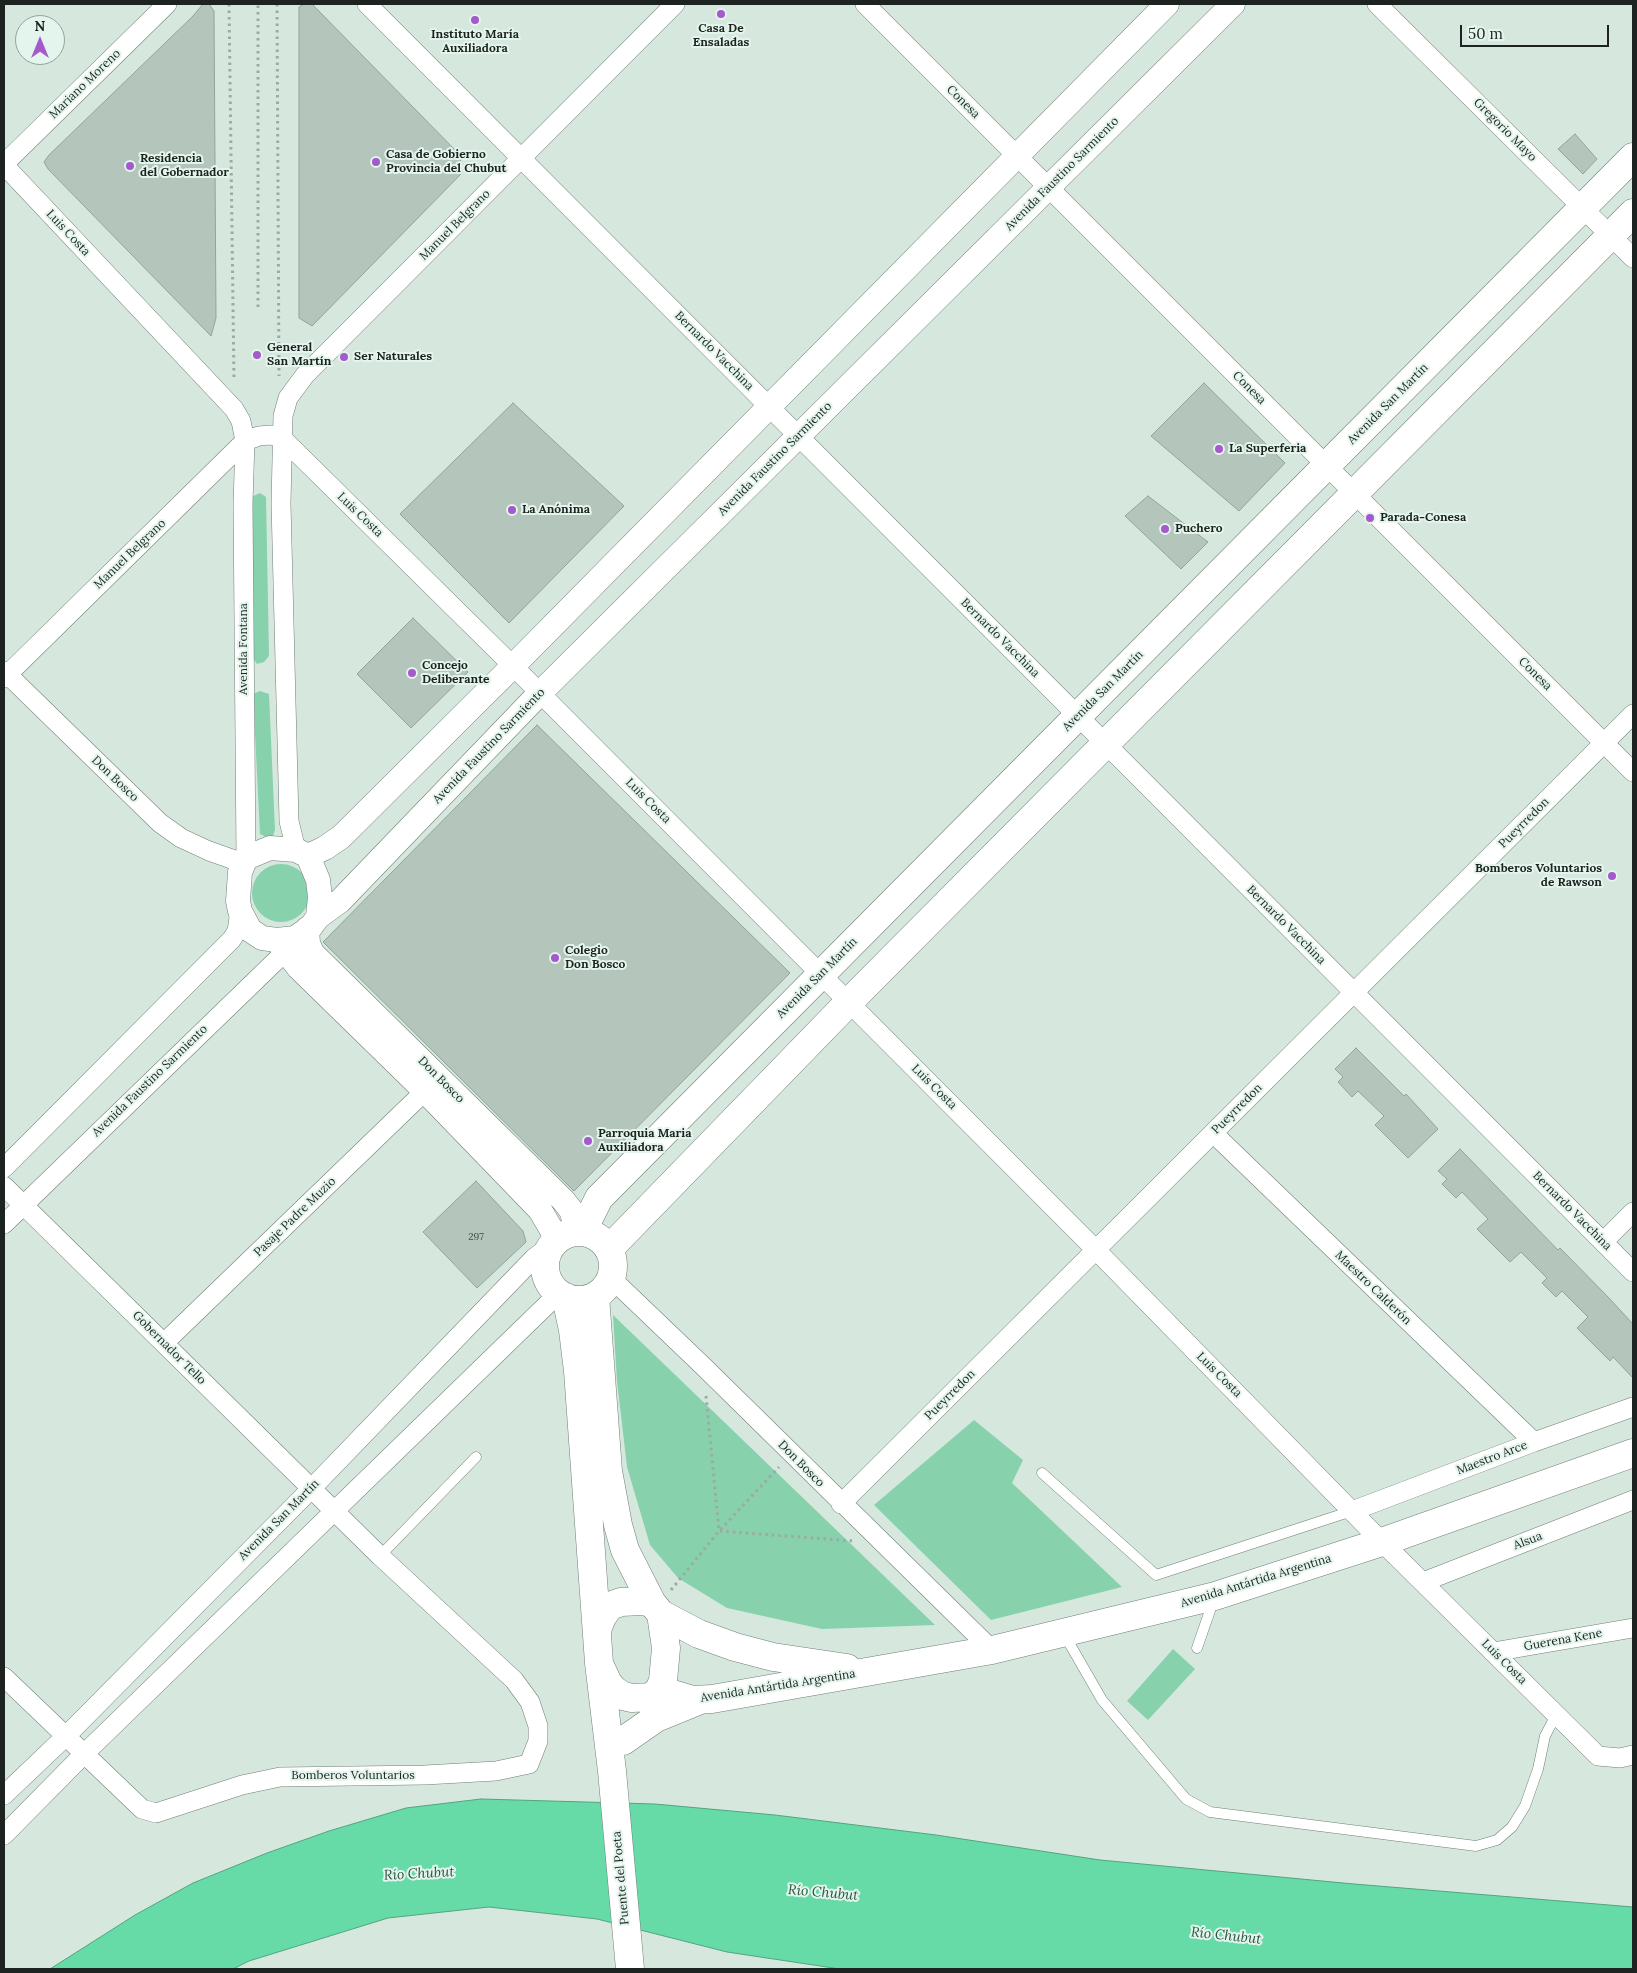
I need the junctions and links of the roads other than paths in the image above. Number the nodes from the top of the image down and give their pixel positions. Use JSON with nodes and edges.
{"nodes":[{"id":1,"x":167,"y":4,"type":"edge"},
{"id":2,"x":367,"y":4,"type":"edge"},
{"id":3,"x":675,"y":4,"type":"edge"},
{"id":4,"x":865,"y":4,"type":"edge"},
{"id":5,"x":1167,"y":4,"type":"edge"},
{"id":6,"x":1233,"y":4,"type":"edge"},
{"id":7,"x":1377,"y":4,"type":"edge"},
{"id":8,"x":1017,"y":156,"type":"junction"},
{"id":9,"x":522,"y":158,"type":"junction"},
{"id":10,"x":1633,"y":158,"type":"edge"},
{"id":11,"x":4,"y":164,"type":"edge"},
{"id":12,"x":1048,"y":188,"type":"junction"},
{"id":13,"x":1584,"y":207,"type":"junction"},
{"id":14,"x":1633,"y":213,"type":"edge"},
{"id":15,"x":1611,"y":236,"type":"junction"},
{"id":16,"x":1633,"y":258,"type":"edge"},
{"id":17,"x":769,"y":407,"type":"junction"},
{"id":18,"x":234,"y":409,"type":"joint"},
{"id":19,"x":798,"y":436,"type":"junction"},
{"id":20,"x":282,"y":438,"type":"junction"},
{"id":21,"x":252,"y":439,"type":"junction"},
{"id":22,"x":1327,"y":466,"type":"junction"},
{"id":23,"x":1354,"y":494,"type":"junction"},
{"id":24,"x":514,"y":666,"type":"junction"},
{"id":25,"x":5,"y":674,"type":"edge"},
{"id":26,"x":540,"y":693,"type":"junction"},
{"id":27,"x":1633,"y":714,"type":"edge"},
{"id":28,"x":1078,"y":716,"type":"junction"},
{"id":29,"x":1106,"y":743,"type":"junction"},
{"id":30,"x":1604,"y":743,"type":"junction"},
{"id":31,"x":1633,"y":772,"type":"edge"},
{"id":32,"x":302,"y":853,"type":"junction"},
{"id":33,"x":245,"y":860,"type":"junction"},
{"id":34,"x":240,"y":911,"type":"junction"},
{"id":35,"x":297,"y":935,"type":"junction"},
{"id":36,"x":821,"y":974,"type":"junction"},
{"id":37,"x":1354,"y":993,"type":"junction"},
{"id":38,"x":849,"y":1002,"type":"junction"},
{"id":39,"x":425,"y":1091,"type":"junction"},
{"id":40,"x":1213,"y":1133,"type":"junction"},
{"id":41,"x":4,"y":1168,"type":"edge"},
{"id":42,"x":4,"y":1186,"type":"edge"},
{"id":43,"x":23,"y":1205,"type":"junction"},
{"id":44,"x":1633,"y":1212,"type":"edge"},
{"id":45,"x":4,"y":1224,"type":"edge"},
{"id":46,"x":568,"y":1237,"type":"junction"},
{"id":47,"x":1603,"y":1242,"type":"junction"},
{"id":48,"x":609,"y":1249,"type":"junction"},
{"id":49,"x":1096,"y":1250,"type":"junction"},
{"id":50,"x":1633,"y":1272,"type":"edge"},
{"id":51,"x":603,"y":1287,"type":"junction"},
{"id":52,"x":562,"y":1295,"type":"junction"},
{"id":53,"x":164,"y":1343,"type":"junction"},
{"id":54,"x":1633,"y":1407,"type":"edge"},
{"id":55,"x":1534,"y":1442,"type":"junction"},
{"id":56,"x":1633,"y":1453,"type":"edge"},
{"id":57,"x":476,"y":1457,"type":"dead end"},
{"id":58,"x":1042,"y":1473,"type":"dead end"},
{"id":59,"x":311,"y":1489,"type":"junction"},
{"id":60,"x":1633,"y":1500,"type":"edge"},
{"id":61,"x":841,"y":1504,"type":"junction"},
{"id":62,"x":1352,"y":1510,"type":"junction"},
{"id":63,"x":334,"y":1511,"type":"junction"},
{"id":64,"x":1382,"y":1542,"type":"junction"},
{"id":65,"x":380,"y":1556,"type":"junction"},
{"id":66,"x":1423,"y":1582,"type":"junction"},
{"id":67,"x":1216,"y":1596,"type":"junction"},
{"id":68,"x":656,"y":1609,"type":"junction"},
{"id":69,"x":1633,"y":1628,"type":"edge"},
{"id":70,"x":597,"y":1630,"type":"junction"},
{"id":71,"x":1063,"y":1633,"type":"junction"},
{"id":72,"x":1197,"y":1648,"type":"dead end"},
{"id":73,"x":992,"y":1650,"type":"junction"},
{"id":74,"x":1493,"y":1652,"type":"junction"},
{"id":75,"x":599,"y":1663,"type":"junction"},
{"id":76,"x":869,"y":1672,"type":"junction"},
{"id":77,"x":4,"y":1677,"type":"edge"},
{"id":78,"x":655,"y":1693,"type":"junction"},
{"id":79,"x":700,"y":1700,"type":"junction"},
{"id":80,"x":1556,"y":1715,"type":"junction"},
{"id":81,"x":538,"y":1726,"type":"joint"},
{"id":82,"x":66,"y":1736,"type":"junction"},
{"id":83,"x":623,"y":1741,"type":"junction"},
{"id":84,"x":84,"y":1754,"type":"junction"},
{"id":85,"x":1633,"y":1755,"type":"edge"},
{"id":86,"x":612,"y":1779,"type":"junction"},
{"id":87,"x":4,"y":1795,"type":"edge"},
{"id":88,"x":4,"y":1835,"type":"edge"},
{"id":89,"x":630,"y":1969,"type":"edge"}],
"edges":[{"from":1,"to":11,"type":"street","name":"Mariano Moreno"},
{"from":2,"to":9,"type":"street","name":"Bernardo Vacchina"},
{"from":3,"to":9,"type":"street","name":"Manuel Belgrano"},
{"from":4,"to":8,"type":"street","name":"Conesa"},
{"from":5,"to":8,"type":"street"},
{"from":6,"to":12,"type":"street","name":"Avenida Faustino Sarmiento"},
{"from":7,"to":13,"type":"street","name":"Gregorio Mayo"},
{"from":8,"to":12,"type":"street","name":"Conesa"},
{"from":8,"to":17,"type":"street"},
{"from":9,"to":17,"type":"street","name":"Bernardo Vacchina"},
{"from":9,"to":20,"type":"street","name":"Manuel Belgrano"},
{"from":10,"to":13,"type":"main road","name":"Avenida San Martín"},
{"from":11,"to":18,"type":"street","name":"Luis Costa"},
{"from":12,"to":19,"type":"street","name":"Avenida Faustino Sarmiento"},
{"from":12,"to":22,"type":"street","name":"Conesa"},
{"from":13,"to":15,"type":"street","name":"Gregorio Mayo"},
{"from":13,"to":22,"type":"main road","name":"Avenida San Martín"},
{"from":14,"to":15,"type":"main road"},
{"from":15,"to":16,"type":"street","name":"Gregorio Mayo"},
{"from":15,"to":23,"type":"main road"},
{"from":17,"to":19,"type":"street","name":"Bernardo Vacchina"},
{"from":17,"to":24,"type":"street"},
{"from":18,"to":21,"type":"street","name":"Avenida Fontana"},
{"from":19,"to":26,"type":"street","name":"Avenida Faustino Sarmiento"},
{"from":19,"to":28,"type":"street","name":"Bernardo Vacchina"},
{"from":20,"to":21,"type":"street"},
{"from":20,"to":24,"type":"street","name":"Luis Costa"},
{"from":20,"to":32,"type":"street"},
{"from":21,"to":25,"type":"street","name":"Manuel Belgrano"},
{"from":21,"to":33,"type":"street","name":"Avenida Fontana"},
{"from":22,"to":23,"type":"street","name":"Conesa"},
{"from":22,"to":28,"type":"main road","name":"Avenida San Martín"},
{"from":23,"to":29,"type":"main road"},
{"from":23,"to":30,"type":"street","name":"Conesa"},
{"from":24,"to":26,"type":"street","name":"Luis Costa"},
{"from":24,"to":32,"type":"street"},
{"from":25,"to":33,"type":"street","name":"Don Bosco"},
{"from":26,"to":35,"type":"street","name":"Avenida Faustino Sarmiento"},
{"from":26,"to":36,"type":"street","name":"Luis Costa"},
{"from":27,"to":30,"type":"street","name":"Pueyrredon"},
{"from":28,"to":29,"type":"street","name":"Bernardo Vacchina"},
{"from":28,"to":36,"type":"main road","name":"Avenida San Martín"},
{"from":29,"to":37,"type":"street","name":"Bernardo Vacchina"},
{"from":29,"to":38,"type":"main road"},
{"from":30,"to":31,"type":"street","name":"Conesa"},
{"from":30,"to":37,"type":"street","name":"Pueyrredon"},
{"from":32,"to":33,"type":"street"},
{"from":32,"to":35,"type":"street"},
{"from":33,"to":34,"type":"street"},
{"from":34,"to":35,"type":"street"},
{"from":34,"to":41,"type":"street"},
{"from":35,"to":39,"type":"street","name":"Don Bosco"},
{"from":35,"to":43,"type":"street","name":"Avenida Faustino Sarmiento"},
{"from":35,"to":46,"type":"street","name":"Don Bosco"},
{"from":36,"to":38,"type":"street","name":"Luis Costa"},
{"from":36,"to":46,"type":"main road","name":"Avenida San Martín"},
{"from":37,"to":40,"type":"street","name":"Pueyrredon"},
{"from":37,"to":47,"type":"street","name":"Bernardo Vacchina"},
{"from":38,"to":48,"type":"main road"},
{"from":38,"to":49,"type":"street","name":"Luis Costa"},
{"from":39,"to":46,"type":"street","name":"Don Bosco"},
{"from":39,"to":53,"type":"street","name":"Pasaje Padre Muzio"},
{"from":40,"to":49,"type":"street","name":"Pueyrredon"},
{"from":40,"to":55,"type":"street","name":"Maestro Calderón"},
{"from":42,"to":43,"type":"street","name":"Gobernador Tello"},
{"from":43,"to":45,"type":"street","name":"Avenida Faustino Sarmiento"},
{"from":43,"to":53,"type":"street","name":"Gobernador Tello"},
{"from":44,"to":47,"type":"street"},
{"from":46,"to":48,"type":"main road"},
{"from":46,"to":52,"type":"main road","name":"Avenida San Martín"},
{"from":46,"to":59,"type":"street","name":"Avenida San Martín"},
{"from":47,"to":50,"type":"street","name":"Bernardo Vacchina"},
{"from":48,"to":51,"type":"main road"},
{"from":49,"to":61,"type":"street","name":"Pueyrredon"},
{"from":49,"to":62,"type":"street","name":"Luis Costa"},
{"from":51,"to":52,"type":"main road"},
{"from":51,"to":61,"type":"street","name":"Don Bosco"},
{"from":51,"to":68,"type":"main road"},
{"from":52,"to":63,"type":"street"},
{"from":52,"to":70,"type":"main road"},
{"from":53,"to":59,"type":"street","name":"Gobernador Tello"},
{"from":54,"to":55,"type":"street","name":"Maestro Arce"},
{"from":55,"to":62,"type":"street","name":"Maestro Arce"},
{"from":56,"to":64,"type":"main road","name":"Avenida Antártida Argentina"},
{"from":57,"to":65,"type":"lane"},
{"from":58,"to":62,"type":"lane"},
{"from":59,"to":63,"type":"street","name":"Gobernador Tello"},
{"from":59,"to":82,"type":"street","name":"Avenida San Martín"},
{"from":60,"to":66,"type":"street","name":"Alsua"},
{"from":61,"to":73,"type":"street","name":"Don Bosco"},
{"from":62,"to":64,"type":"street","name":"Luis Costa"},
{"from":63,"to":65,"type":"street","name":"Gobernador Tello"},
{"from":63,"to":84,"type":"street"},
{"from":64,"to":66,"type":"street","name":"Luis Costa"},
{"from":64,"to":67,"type":"main road","name":"Avenida Antártida Argentina"},
{"from":65,"to":81,"type":"street","name":"Gobernador Tello"},
{"from":66,"to":74,"type":"street","name":"Luis Costa"},
{"from":67,"to":71,"type":"main road","name":"Avenida Antártida Argentina"},
{"from":67,"to":72,"type":"lane"},
{"from":68,"to":70,"type":"main road"},
{"from":68,"to":76,"type":"main road","name":"Avenida Antártida Argentina"},
{"from":68,"to":78,"type":"main road"},
{"from":69,"to":74,"type":"street","name":"Guerena Kene"},
{"from":70,"to":75,"type":"main road"},
{"from":71,"to":73,"type":"main road","name":"Avenida Antártida Argentina"},
{"from":71,"to":80,"type":"lane"},
{"from":73,"to":76,"type":"main road","name":"Avenida Antártida Argentina"},
{"from":74,"to":80,"type":"street","name":"Luis Costa"},
{"from":75,"to":78,"type":"main road"},
{"from":75,"to":86,"type":"main road","name":"Puente del Poeta"},
{"from":76,"to":79,"type":"main road","name":"Avenida Antártida Argentina"},
{"from":77,"to":82,"type":"street"},
{"from":78,"to":79,"type":"main road","name":"Avenida Antártida Argentina"},
{"from":78,"to":83,"type":"main road"},
{"from":79,"to":83,"type":"main road"},
{"from":80,"to":85,"type":"street","name":"Luis Costa"},
{"from":81,"to":84,"type":"street","name":"Bomberos Voluntarios"},
{"from":82,"to":84,"type":"street"},
{"from":82,"to":87,"type":"street","name":"Avenida San Martín"},
{"from":83,"to":86,"type":"main road"},
{"from":84,"to":88,"type":"street"},
{"from":86,"to":89,"type":"main road","name":"Puente del Poeta"}]}
